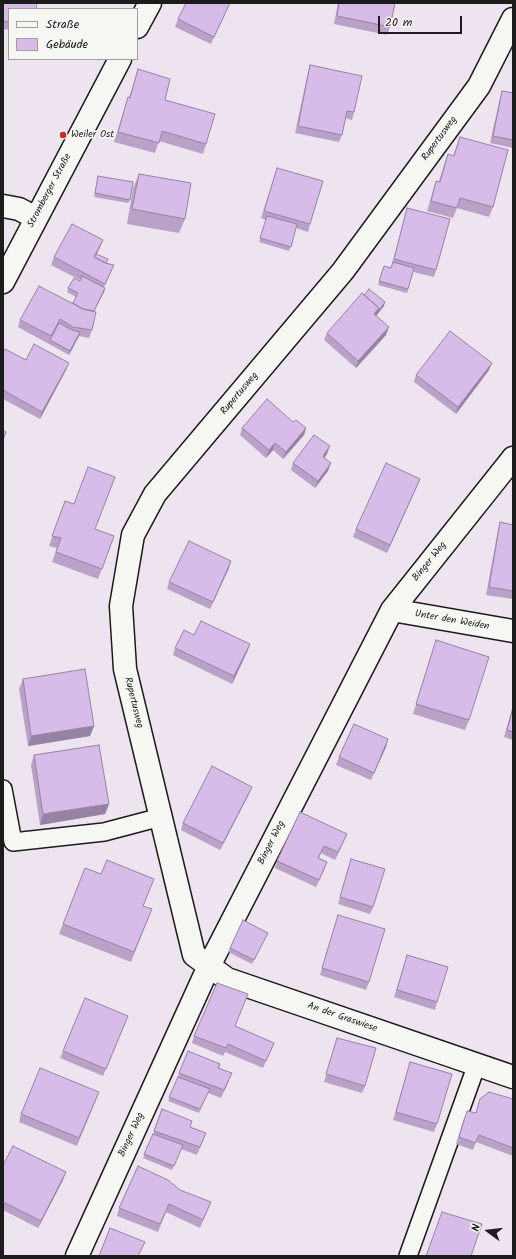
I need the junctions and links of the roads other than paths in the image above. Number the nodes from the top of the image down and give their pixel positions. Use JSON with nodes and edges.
{"nodes":[{"id":1,"x":150,"y":3,"type":"edge"},
{"id":2,"x":513,"y":19,"type":"edge"},
{"id":3,"x":138,"y":25,"type":"edge"},
{"id":4,"x":119,"y":60,"type":"edge"},
{"id":5,"x":3,"y":206,"type":"edge"},
{"id":6,"x":36,"y":218,"type":"junction"},
{"id":7,"x":3,"y":282,"type":"edge"},
{"id":8,"x":513,"y":458,"type":"edge"},
{"id":9,"x":392,"y":610,"type":"junction"},
{"id":10,"x":513,"y":631,"type":"edge"},
{"id":11,"x":3,"y":789,"type":"edge"},
{"id":12,"x":161,"y":817,"type":"junction"},
{"id":13,"x":209,"y":966,"type":"junction"},
{"id":14,"x":477,"y":1064,"type":"junction"},
{"id":15,"x":513,"y":1077,"type":"edge"},
{"id":16,"x":77,"y":1256,"type":"edge"},
{"id":17,"x":408,"y":1256,"type":"edge"}],
"edges":[{"from":1,"to":3,"type":"street"},
{"from":2,"to":12,"type":"street","name":"Rupertusweg"},
{"from":4,"to":6,"type":"street","name":"Stromberger Straße"},
{"from":5,"to":6,"type":"street"},
{"from":6,"to":7,"type":"street","name":"Stromberger Straße"},
{"from":8,"to":9,"type":"street","name":"Binger Weg"},
{"from":9,"to":10,"type":"street","name":"Unter den Weiden"},
{"from":9,"to":13,"type":"street","name":"Binger Weg"},
{"from":11,"to":12,"type":"lane"},
{"from":12,"to":13,"type":"street","name":"Rupertusweg"},
{"from":13,"to":14,"type":"street","name":"An der Graswiese"},
{"from":13,"to":16,"type":"street","name":"Binger Weg"},
{"from":14,"to":15,"type":"street","name":"An der Graswiese"},
{"from":14,"to":17,"type":"lane"}]}
